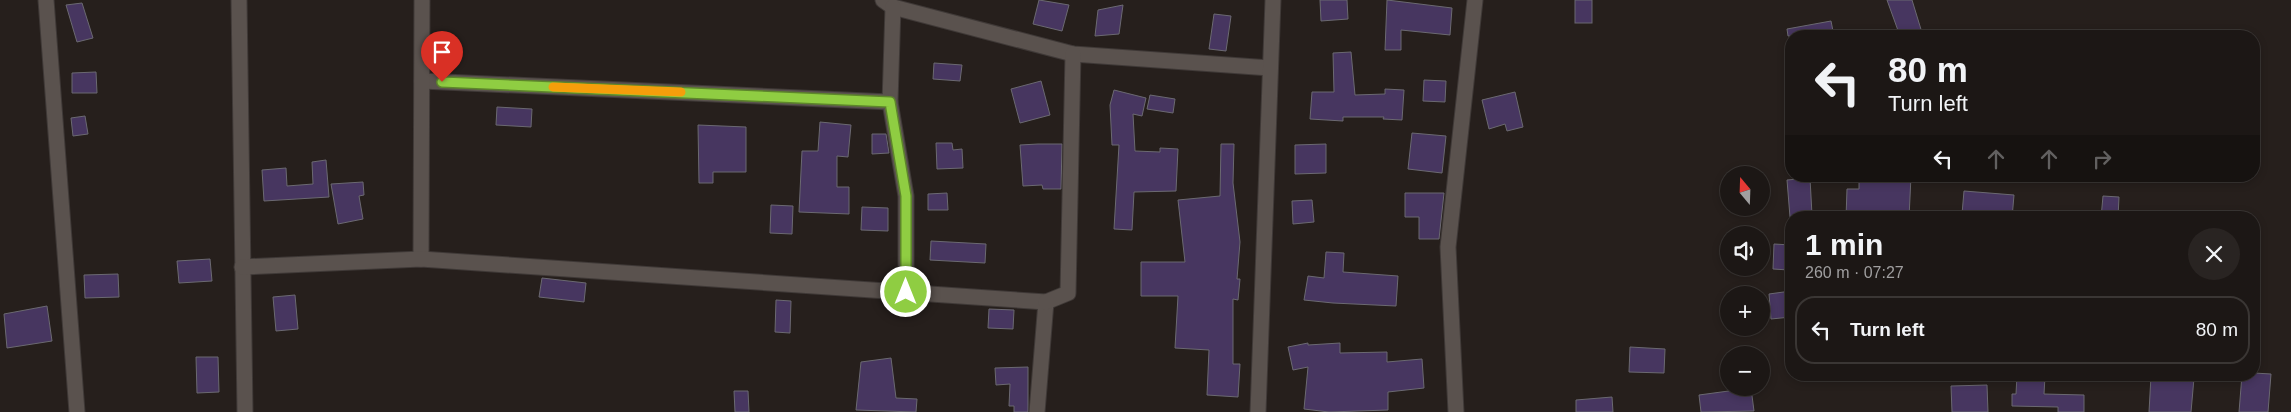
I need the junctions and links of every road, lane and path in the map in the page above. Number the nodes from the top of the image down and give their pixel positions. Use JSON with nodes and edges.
{"nodes":[{"id":1,"x":46,"y":0,"type":"edge"},
{"id":2,"x":239,"y":0,"type":"edge"},
{"id":3,"x":422,"y":0,"type":"edge"},
{"id":4,"x":1273,"y":0,"type":"edge"},
{"id":5,"x":1475,"y":0,"type":"edge"},
{"id":6,"x":888,"y":3,"type":"edge"},
{"id":7,"x":1073,"y":54,"type":"junction"},
{"id":8,"x":1270,"y":68,"type":"junction"},
{"id":9,"x":422,"y":81,"type":"junction"},
{"id":10,"x":890,"y":102,"type":"junction"},
{"id":11,"x":421,"y":259,"type":"junction"},
{"id":12,"x":242,"y":267,"type":"junction"},
{"id":13,"x":906,"y":292,"type":"junction"},
{"id":14,"x":1046,"y":302,"type":"junction"},
{"id":15,"x":77,"y":412,"type":"edge"},
{"id":16,"x":245,"y":412,"type":"edge"},
{"id":17,"x":1037,"y":412,"type":"edge"},
{"id":18,"x":1258,"y":412,"type":"edge"},
{"id":19,"x":1456,"y":412,"type":"edge"}],
"edges":[{"from":1,"to":15,"type":"street"},
{"from":2,"to":12,"type":"street"},
{"from":3,"to":9,"type":"street"},
{"from":4,"to":8,"type":"street"},
{"from":5,"to":19,"type":"street"},
{"from":6,"to":7,"type":"street"},
{"from":6,"to":10,"type":"street"},
{"from":7,"to":8,"type":"street"},
{"from":7,"to":14,"type":"street"},
{"from":8,"to":18,"type":"street"},
{"from":9,"to":10,"type":"street"},
{"from":9,"to":11,"type":"street"},
{"from":10,"to":13,"type":"street"},
{"from":11,"to":12,"type":"street"},
{"from":11,"to":13,"type":"street"},
{"from":12,"to":16,"type":"street"},
{"from":13,"to":14,"type":"street"},
{"from":14,"to":17,"type":"street"}]}
